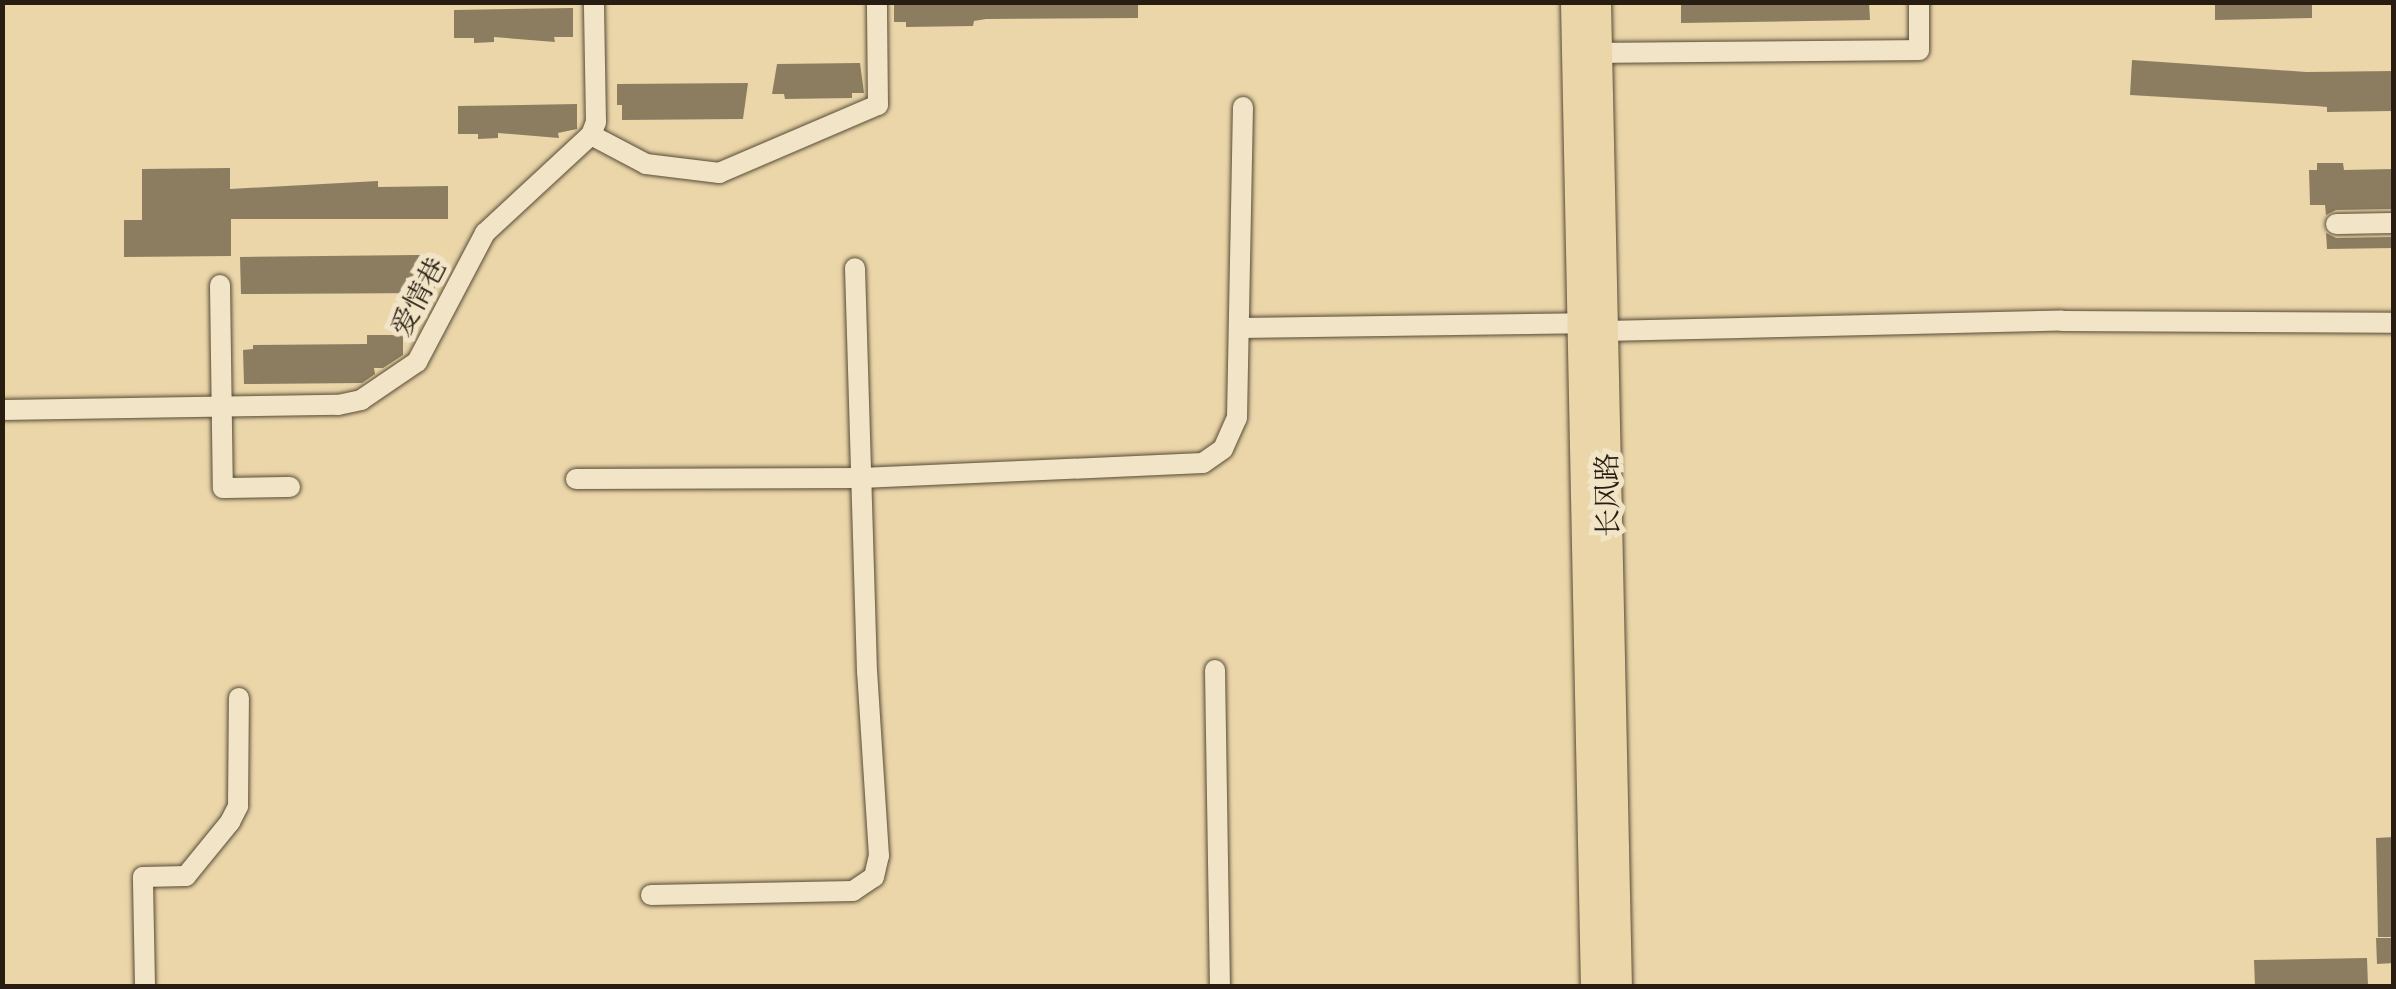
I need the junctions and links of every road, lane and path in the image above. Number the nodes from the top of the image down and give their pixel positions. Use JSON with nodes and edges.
{"nodes":[{"id":1,"x":594,"y":2,"type":"edge"},
{"id":2,"x":877,"y":2,"type":"edge"},
{"id":3,"x":1575,"y":2,"type":"edge"},
{"id":4,"x":1598,"y":2,"type":"edge"},
{"id":5,"x":1919,"y":2,"type":"edge"},
{"id":6,"x":1598,"y":53,"type":"junction"},
{"id":7,"x":1242,"y":108,"type":"dead end"},
{"id":8,"x":590,"y":135,"type":"junction"},
{"id":9,"x":2394,"y":223,"type":"edge"},
{"id":10,"x":2336,"y":224,"type":"dead end"},
{"id":11,"x":855,"y":268,"type":"dead end"},
{"id":12,"x":220,"y":284,"type":"dead end"},
{"id":13,"x":2394,"y":323,"type":"edge"},
{"id":14,"x":1593,"y":327,"type":"junction"},
{"id":15,"x":1240,"y":328,"type":"junction"},
{"id":16,"x":222,"y":407,"type":"junction"},
{"id":17,"x":2,"y":410,"type":"edge"},
{"id":18,"x":861,"y":478,"type":"junction"},
{"id":19,"x":576,"y":480,"type":"dead end"},
{"id":20,"x":290,"y":487,"type":"dead end"},
{"id":21,"x":1215,"y":670,"type":"dead end"},
{"id":22,"x":239,"y":698,"type":"dead end"},
{"id":23,"x":652,"y":894,"type":"dead end"},
{"id":24,"x":145,"y":986,"type":"edge"},
{"id":25,"x":1220,"y":986,"type":"edge"},
{"id":26,"x":1595,"y":986,"type":"edge"},
{"id":27,"x":1618,"y":986,"type":"edge"}],
"edges":[{"from":1,"to":8,"type":"street"},
{"from":2,"to":8,"type":"street"},
{"from":3,"to":14,"type":"main road","name":"长风路"},
{"from":4,"to":6,"type":"main road","name":"长风路"},
{"from":5,"to":6,"type":"street"},
{"from":6,"to":14,"type":"main road","name":"长风路"},
{"from":7,"to":15,"type":"street"},
{"from":8,"to":16,"type":"street","name":"爱情巷"},
{"from":9,"to":10,"type":"street"},
{"from":11,"to":18,"type":"street"},
{"from":12,"to":16,"type":"street"},
{"from":13,"to":14,"type":"street"},
{"from":14,"to":15,"type":"street"},
{"from":14,"to":26,"type":"main road","name":"长风路"},
{"from":14,"to":27,"type":"main road","name":"长风路"},
{"from":15,"to":18,"type":"street"},
{"from":16,"to":17,"type":"street","name":"爱情巷"},
{"from":16,"to":20,"type":"street"},
{"from":18,"to":19,"type":"street"},
{"from":18,"to":23,"type":"street"},
{"from":21,"to":25,"type":"street"},
{"from":22,"to":24,"type":"street"}]}
